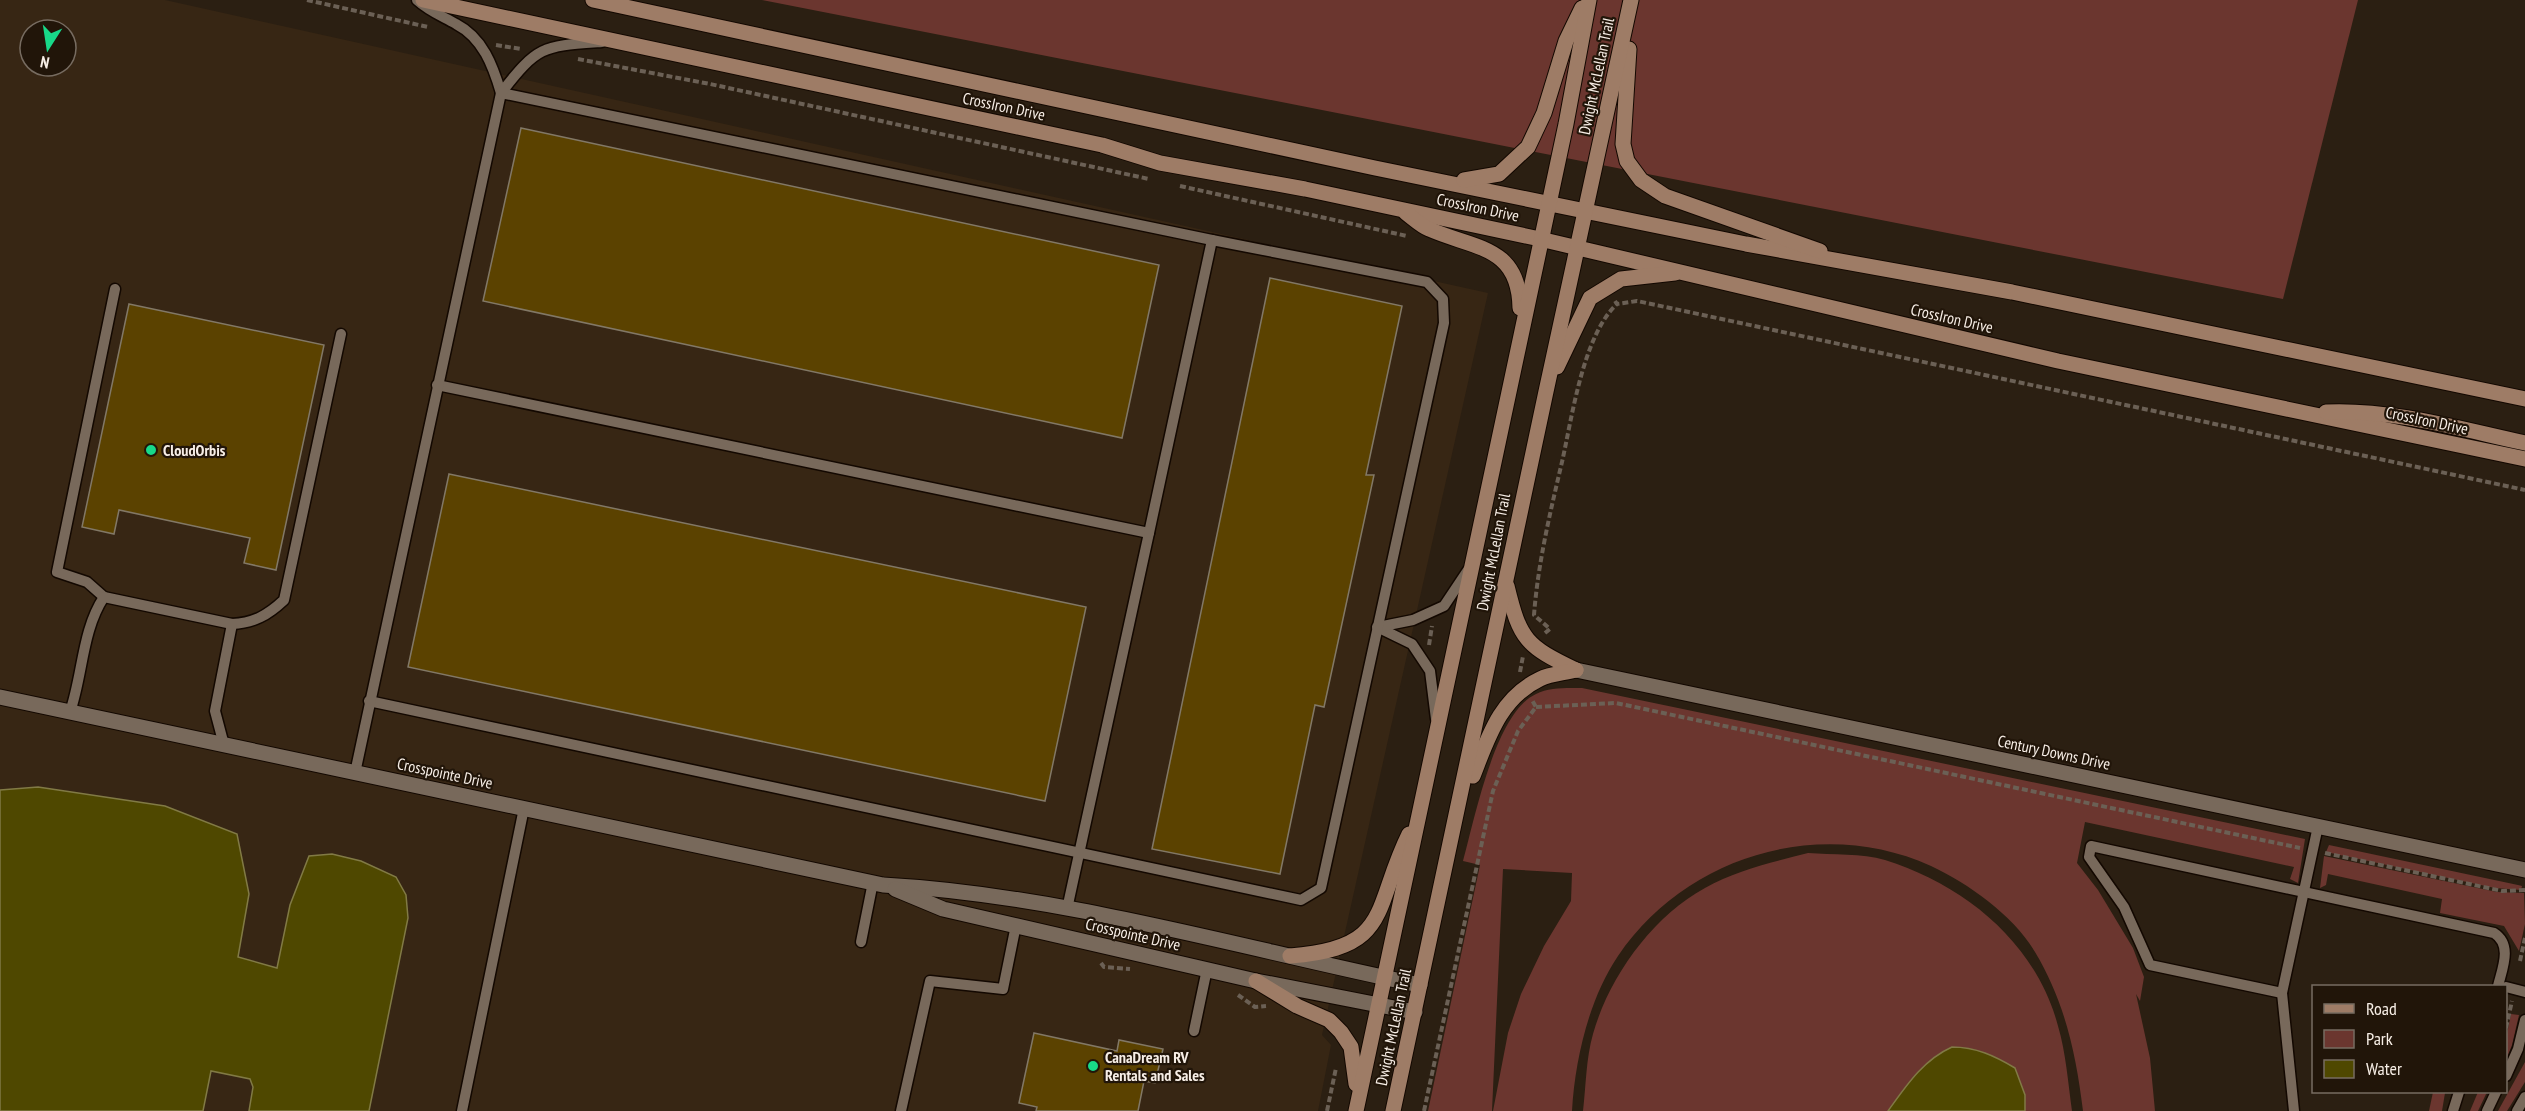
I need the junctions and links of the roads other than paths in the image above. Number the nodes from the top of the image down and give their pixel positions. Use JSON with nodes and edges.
{"nodes":[{"id":1,"x":417,"y":0,"type":"edge"},
{"id":2,"x":423,"y":0,"type":"edge"},
{"id":3,"x":593,"y":0,"type":"edge"},
{"id":4,"x":1588,"y":0,"type":"edge"},
{"id":5,"x":1632,"y":0,"type":"edge"},
{"id":6,"x":615,"y":41,"type":"junction"},
{"id":7,"x":501,"y":93,"type":"junction"},
{"id":8,"x":1445,"y":181,"type":"junction"},
{"id":9,"x":1548,"y":203,"type":"junction"},
{"id":10,"x":1401,"y":210,"type":"junction"},
{"id":11,"x":1585,"y":211,"type":"junction"},
{"id":12,"x":1540,"y":238,"type":"junction"},
{"id":13,"x":1212,"y":240,"type":"junction"},
{"id":14,"x":1577,"y":247,"type":"junction"},
{"id":15,"x":1857,"y":264,"type":"junction"},
{"id":16,"x":1686,"y":272,"type":"junction"},
{"id":17,"x":115,"y":289,"type":"dead end"},
{"id":18,"x":341,"y":334,"type":"dead end"},
{"id":19,"x":1520,"y":338,"type":"junction"},
{"id":20,"x":437,"y":385,"type":"junction"},
{"id":21,"x":1546,"y":389,"type":"junction"},
{"id":22,"x":2525,"y":399,"type":"edge"},
{"id":23,"x":2302,"y":413,"type":"junction"},
{"id":24,"x":2525,"y":443,"type":"edge"},
{"id":25,"x":2502,"y":454,"type":"junction"},
{"id":26,"x":2525,"y":459,"type":"edge"},
{"id":27,"x":2525,"y":466,"type":"edge"},
{"id":28,"x":1149,"y":533,"type":"junction"},
{"id":29,"x":1471,"y":565,"type":"junction"},
{"id":30,"x":1506,"y":581,"type":"junction"},
{"id":31,"x":105,"y":597,"type":"junction"},
{"id":32,"x":232,"y":624,"type":"junction"},
{"id":33,"x":1377,"y":627,"type":"junction"},
{"id":34,"x":1576,"y":670,"type":"junction"},
{"id":35,"x":0,"y":697,"type":"edge"},
{"id":36,"x":369,"y":701,"type":"junction"},
{"id":37,"x":70,"y":712,"type":"junction"},
{"id":38,"x":1437,"y":725,"type":"junction"},
{"id":39,"x":224,"y":745,"type":"junction"},
{"id":40,"x":354,"y":772,"type":"junction"},
{"id":41,"x":524,"y":808,"type":"junction"},
{"id":42,"x":1419,"y":815,"type":"junction"},
{"id":43,"x":1456,"y":818,"type":"junction"},
{"id":44,"x":2318,"y":826,"type":"junction"},
{"id":45,"x":1080,"y":851,"type":"junction"},
{"id":46,"x":2525,"y":870,"type":"edge"},
{"id":47,"x":878,"y":884,"type":"junction"},
{"id":48,"x":2304,"y":892,"type":"junction"},
{"id":49,"x":1066,"y":909,"type":"junction"},
{"id":50,"x":1016,"y":925,"type":"junction"},
{"id":51,"x":861,"y":942,"type":"dead end"},
{"id":52,"x":1290,"y":956,"type":"junction"},
{"id":53,"x":1207,"y":969,"type":"junction"},
{"id":54,"x":1384,"y":978,"type":"junction"},
{"id":55,"x":1256,"y":981,"type":"junction"},
{"id":56,"x":1420,"y":985,"type":"junction"},
{"id":57,"x":2501,"y":985,"type":"edge"},
{"id":58,"x":2507,"y":988,"type":"edge"},
{"id":59,"x":2525,"y":992,"type":"edge"},
{"id":60,"x":2282,"y":993,"type":"junction"},
{"id":61,"x":1378,"y":1004,"type":"junction"},
{"id":62,"x":1415,"y":1012,"type":"junction"},
{"id":63,"x":2525,"y":1020,"type":"edge"},
{"id":64,"x":1194,"y":1031,"type":"dead end"},
{"id":65,"x":2507,"y":1072,"type":"edge"},
{"id":66,"x":2458,"y":1093,"type":"edge"},
{"id":67,"x":2496,"y":1093,"type":"edge"},
{"id":68,"x":2525,"y":1097,"type":"edge"},
{"id":69,"x":1356,"y":1109,"type":"edge"},
{"id":70,"x":462,"y":1111,"type":"edge"},
{"id":71,"x":901,"y":1111,"type":"edge"},
{"id":72,"x":1393,"y":1111,"type":"edge"},
{"id":73,"x":2294,"y":1111,"type":"edge"},
{"id":74,"x":2453,"y":1111,"type":"edge"},
{"id":75,"x":2487,"y":1111,"type":"edge"},
{"id":76,"x":2517,"y":1111,"type":"edge"}],
"edges":[{"from":1,"to":7,"type":"lane"},
{"from":2,"to":6,"type":"main road","name":"CrossIron Drive"},
{"from":3,"to":8,"type":"main road","name":"CrossIron Drive"},
{"from":4,"to":8,"type":"main road"},
{"from":4,"to":9,"type":"main road","name":"Dwight McLellan Trail"},
{"from":5,"to":11,"type":"main road","name":"Dwight McLellan Trail"},
{"from":5,"to":15,"type":"main road"},
{"from":6,"to":7,"type":"lane"},
{"from":6,"to":10,"type":"main road","name":"CrossIron Drive"},
{"from":7,"to":13,"type":"lane"},
{"from":7,"to":20,"type":"lane"},
{"from":8,"to":9,"type":"main road","name":"CrossIron Drive"},
{"from":9,"to":11,"type":"main road","name":"CrossIron Drive"},
{"from":9,"to":12,"type":"main road","name":"Dwight McLellan Trail"},
{"from":10,"to":12,"type":"main road","name":"CrossIron Drive"},
{"from":10,"to":19,"type":"main road"},
{"from":11,"to":14,"type":"main road","name":"Dwight McLellan Trail"},
{"from":11,"to":15,"type":"main road","name":"CrossIron Drive"},
{"from":12,"to":14,"type":"main road","name":"CrossIron Drive"},
{"from":12,"to":19,"type":"main road","name":"Dwight McLellan Trail"},
{"from":13,"to":28,"type":"lane"},
{"from":13,"to":33,"type":"lane"},
{"from":14,"to":16,"type":"main road","name":"CrossIron Drive"},
{"from":14,"to":21,"type":"main road","name":"Dwight McLellan Trail"},
{"from":15,"to":22,"type":"main road","name":"CrossIron Drive"},
{"from":16,"to":21,"type":"main road"},
{"from":16,"to":23,"type":"main road","name":"CrossIron Drive"},
{"from":17,"to":31,"type":"lane"},
{"from":18,"to":32,"type":"lane"},
{"from":19,"to":29,"type":"main road","name":"Dwight McLellan Trail"},
{"from":20,"to":28,"type":"lane"},
{"from":20,"to":36,"type":"lane"},
{"from":21,"to":30,"type":"main road","name":"Dwight McLellan Trail"},
{"from":23,"to":24,"type":"main road"},
{"from":23,"to":25,"type":"main road","name":"CrossIron Drive"},
{"from":25,"to":26,"type":"main road","name":"CrossIron Drive"},
{"from":25,"to":27,"type":"main road"},
{"from":28,"to":45,"type":"lane"},
{"from":29,"to":33,"type":"lane"},
{"from":29,"to":38,"type":"main road","name":"Dwight McLellan Trail"},
{"from":30,"to":34,"type":"main road"},
{"from":30,"to":43,"type":"main road","name":"Dwight McLellan Trail"},
{"from":31,"to":32,"type":"lane"},
{"from":31,"to":37,"type":"lane"},
{"from":32,"to":39,"type":"lane"},
{"from":33,"to":38,"type":"lane"},
{"from":33,"to":45,"type":"lane"},
{"from":34,"to":43,"type":"main road"},
{"from":34,"to":44,"type":"street","name":"Century Downs Drive"},
{"from":35,"to":37,"type":"street","name":"Crosspointe Drive"},
{"from":36,"to":40,"type":"lane"},
{"from":36,"to":45,"type":"lane"},
{"from":37,"to":39,"type":"street","name":"Crosspointe Drive"},
{"from":38,"to":42,"type":"main road","name":"Dwight McLellan Trail"},
{"from":39,"to":40,"type":"street","name":"Crosspointe Drive"},
{"from":40,"to":41,"type":"street","name":"Crosspointe Drive"},
{"from":41,"to":47,"type":"street","name":"Crosspointe Drive"},
{"from":41,"to":70,"type":"lane"},
{"from":42,"to":52,"type":"main road"},
{"from":42,"to":54,"type":"main road","name":"Dwight McLellan Trail"},
{"from":43,"to":56,"type":"main road","name":"Dwight McLellan Trail"},
{"from":44,"to":46,"type":"street","name":"Century Downs Drive"},
{"from":44,"to":48,"type":"lane"},
{"from":45,"to":49,"type":"lane"},
{"from":47,"to":49,"type":"street","name":"Crosspointe Drive"},
{"from":47,"to":50,"type":"street","name":"Crosspointe Drive"},
{"from":47,"to":51,"type":"lane"},
{"from":48,"to":57,"type":"lane"},
{"from":48,"to":60,"type":"lane"},
{"from":48,"to":60,"type":"lane"},
{"from":49,"to":52,"type":"street","name":"Crosspointe Drive"},
{"from":50,"to":53,"type":"street","name":"Crosspointe Drive"},
{"from":50,"to":71,"type":"lane"},
{"from":52,"to":54,"type":"street","name":"Crosspointe Drive"},
{"from":53,"to":55,"type":"street","name":"Crosspointe Drive"},
{"from":53,"to":64,"type":"lane"},
{"from":54,"to":56,"type":"street","name":"Crosspointe Drive"},
{"from":54,"to":61,"type":"main road","name":"Dwight McLellan Trail"},
{"from":55,"to":61,"type":"street","name":"Crosspointe Drive"},
{"from":55,"to":69,"type":"main road"},
{"from":56,"to":62,"type":"main road","name":"Dwight McLellan Trail"},
{"from":58,"to":59,"type":"lane"},
{"from":60,"to":73,"type":"lane"},
{"from":61,"to":62,"type":"street","name":"Crosspointe Drive"},
{"from":61,"to":69,"type":"main road","name":"Dwight McLellan Trail"},
{"from":62,"to":72,"type":"main road","name":"Dwight McLellan Trail"},
{"from":63,"to":65,"type":"lane"},
{"from":66,"to":74,"type":"lane"},
{"from":67,"to":75,"type":"lane"},
{"from":68,"to":76,"type":"lane"}]}
